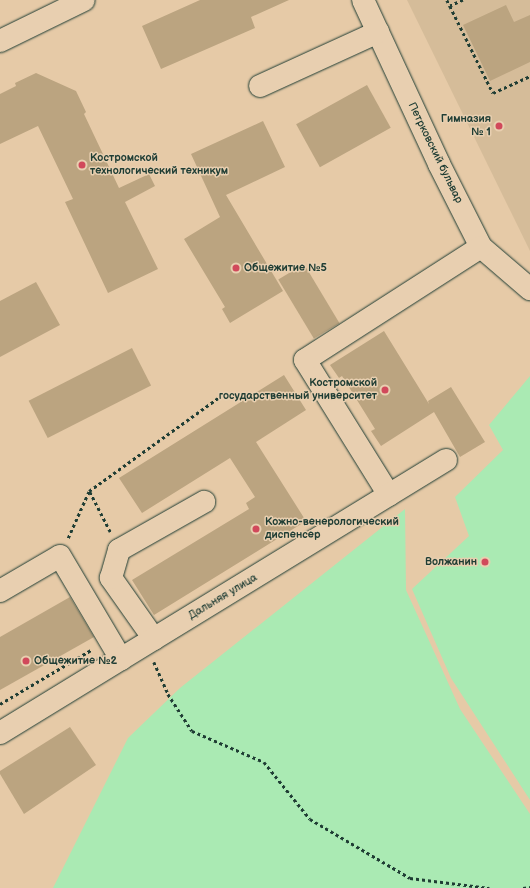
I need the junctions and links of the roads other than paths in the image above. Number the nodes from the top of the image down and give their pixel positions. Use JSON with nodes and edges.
{"nodes":[{"id":1,"x":84,"y":0,"type":"edge"},
{"id":2,"x":363,"y":0,"type":"edge"},
{"id":3,"x":378,"y":32,"type":"junction"},
{"id":4,"x":0,"y":41,"type":"edge"},
{"id":5,"x":260,"y":86,"type":"dead end"},
{"id":6,"x":481,"y":247,"type":"junction"},
{"id":7,"x":530,"y":289,"type":"edge"},
{"id":8,"x":446,"y":460,"type":"dead end"},
{"id":9,"x":389,"y":495,"type":"junction"},
{"id":10,"x":204,"y":502,"type":"dead end"},
{"id":11,"x":0,"y":591,"type":"edge"},
{"id":12,"x":150,"y":641,"type":"junction"},
{"id":13,"x":121,"y":659,"type":"junction"},
{"id":14,"x":0,"y":733,"type":"edge"}],
"edges":[{"from":1,"to":4,"type":"street"},
{"from":2,"to":3,"type":"street","name":"Петрковский бульвар"},
{"from":3,"to":5,"type":"street"},
{"from":3,"to":6,"type":"street","name":"Петрковский бульвар"},
{"from":6,"to":7,"type":"street","name":"Петрковский бульвар"},
{"from":6,"to":9,"type":"street"},
{"from":8,"to":9,"type":"street","name":"Дальняя улица"},
{"from":9,"to":12,"type":"street","name":"Дальняя улица"},
{"from":10,"to":12,"type":"street"},
{"from":11,"to":13,"type":"street"},
{"from":12,"to":13,"type":"street","name":"Дальняя улица"},
{"from":13,"to":14,"type":"street","name":"Дальняя улица"}]}
